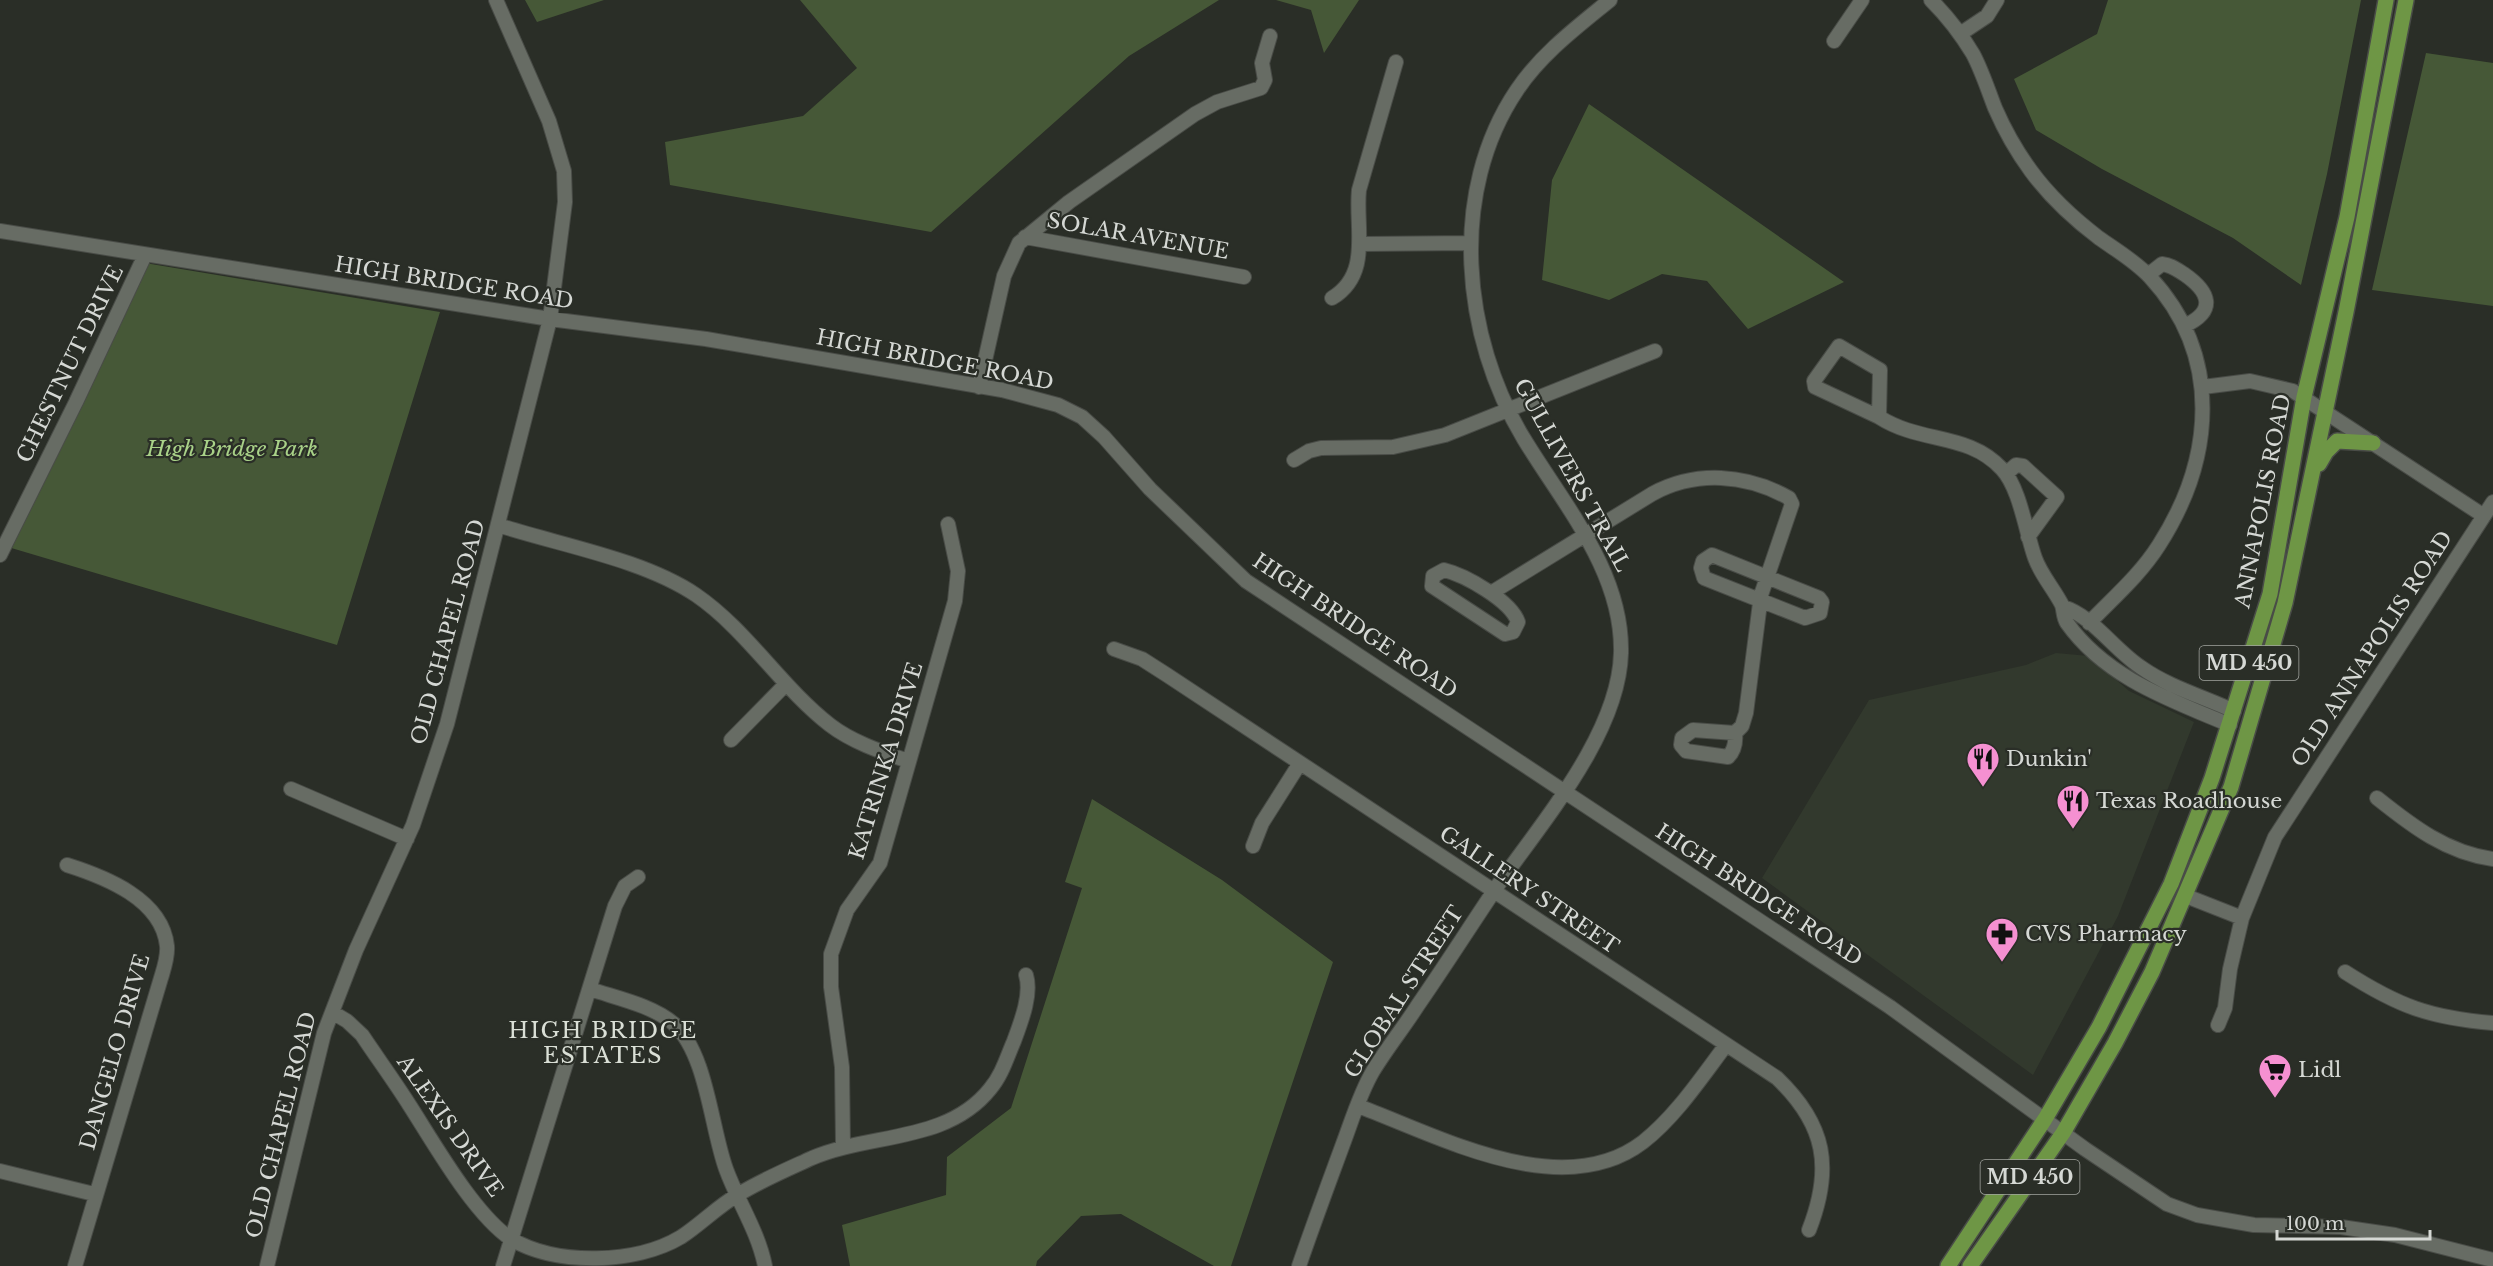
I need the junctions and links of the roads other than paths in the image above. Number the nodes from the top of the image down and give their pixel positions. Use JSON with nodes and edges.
{"nodes":[{"id":1,"x":496,"y":0,"type":"edge"},
{"id":2,"x":1610,"y":0,"type":"edge"},
{"id":3,"x":1862,"y":0,"type":"edge"},
{"id":4,"x":1931,"y":0,"type":"edge"},
{"id":5,"x":1997,"y":0,"type":"edge"},
{"id":6,"x":2386,"y":0,"type":"edge"},
{"id":7,"x":2406,"y":0,"type":"edge"},
{"id":8,"x":1960,"y":34,"type":"junction"},
{"id":9,"x":1270,"y":36,"type":"dead end"},
{"id":10,"x":1834,"y":41,"type":"dead end"},
{"id":11,"x":1396,"y":62,"type":"dead end"},
{"id":12,"x":0,"y":231,"type":"edge"},
{"id":13,"x":1025,"y":237,"type":"junction"},
{"id":14,"x":1472,"y":243,"type":"junction"},
{"id":15,"x":1361,"y":244,"type":"junction"},
{"id":16,"x":145,"y":255,"type":"junction"},
{"id":17,"x":2148,"y":274,"type":"junction"},
{"id":18,"x":1244,"y":277,"type":"dead end"},
{"id":19,"x":1332,"y":298,"type":"dead end"},
{"id":20,"x":550,"y":320,"type":"junction"},
{"id":21,"x":2184,"y":326,"type":"junction"},
{"id":22,"x":1655,"y":351,"type":"dead end"},
{"id":23,"x":979,"y":387,"type":"junction"},
{"id":24,"x":2203,"y":387,"type":"junction"},
{"id":25,"x":2304,"y":397,"type":"junction"},
{"id":26,"x":1508,"y":411,"type":"junction"},
{"id":27,"x":2326,"y":411,"type":"junction"},
{"id":28,"x":1879,"y":417,"type":"junction"},
{"id":29,"x":2373,"y":443,"type":"junction"},
{"id":30,"x":1294,"y":460,"type":"dead end"},
{"id":31,"x":2006,"y":474,"type":"junction"},
{"id":32,"x":2312,"y":481,"type":"junction"},
{"id":33,"x":2493,"y":502,"type":"edge"},
{"id":34,"x":2484,"y":516,"type":"junction"},
{"id":35,"x":948,"y":524,"type":"dead end"},
{"id":36,"x":498,"y":525,"type":"junction"},
{"id":37,"x":1584,"y":535,"type":"junction"},
{"id":38,"x":2028,"y":537,"type":"junction"},
{"id":39,"x":0,"y":555,"type":"edge"},
{"id":40,"x":1766,"y":576,"type":"junction"},
{"id":41,"x":1491,"y":594,"type":"junction"},
{"id":42,"x":1760,"y":600,"type":"junction"},
{"id":43,"x":2062,"y":607,"type":"junction"},
{"id":44,"x":2089,"y":623,"type":"junction"},
{"id":45,"x":1114,"y":649,"type":"dead end"},
{"id":46,"x":786,"y":684,"type":"junction"},
{"id":47,"x":2232,"y":718,"type":"junction"},
{"id":48,"x":1735,"y":732,"type":"dead end"},
{"id":49,"x":731,"y":740,"type":"dead end"},
{"id":50,"x":908,"y":761,"type":"junction"},
{"id":51,"x":1300,"y":763,"type":"junction"},
{"id":52,"x":291,"y":789,"type":"dead end"},
{"id":53,"x":1564,"y":791,"type":"junction"},
{"id":54,"x":2377,"y":798,"type":"dead end"},
{"id":55,"x":407,"y":839,"type":"junction"},
{"id":56,"x":1253,"y":846,"type":"dead end"},
{"id":57,"x":2493,"y":859,"type":"edge"},
{"id":58,"x":67,"y":865,"type":"dead end"},
{"id":59,"x":638,"y":877,"type":"dead end"},
{"id":60,"x":1494,"y":892,"type":"junction"},
{"id":61,"x":2186,"y":896,"type":"junction"},
{"id":62,"x":2242,"y":918,"type":"junction"},
{"id":63,"x":2344,"y":972,"type":"dead end"},
{"id":64,"x":1026,"y":975,"type":"dead end"},
{"id":65,"x":590,"y":990,"type":"junction"},
{"id":66,"x":332,"y":1012,"type":"junction"},
{"id":67,"x":2493,"y":1023,"type":"edge"},
{"id":68,"x":2218,"y":1025,"type":"dead end"},
{"id":69,"x":1726,"y":1045,"type":"junction"},
{"id":70,"x":1358,"y":1106,"type":"junction"},
{"id":71,"x":2045,"y":1119,"type":"junction"},
{"id":72,"x":2063,"y":1133,"type":"junction"},
{"id":73,"x":843,"y":1146,"type":"junction"},
{"id":74,"x":0,"y":1171,"type":"edge"},
{"id":75,"x":94,"y":1194,"type":"junction"},
{"id":76,"x":739,"y":1194,"type":"junction"},
{"id":77,"x":1809,"y":1230,"type":"dead end"},
{"id":78,"x":512,"y":1240,"type":"junction"},
{"id":79,"x":2493,"y":1260,"type":"edge"},
{"id":80,"x":75,"y":1266,"type":"edge"},
{"id":81,"x":267,"y":1266,"type":"edge"},
{"id":82,"x":503,"y":1266,"type":"edge"},
{"id":83,"x":765,"y":1266,"type":"edge"},
{"id":84,"x":1299,"y":1266,"type":"edge"},
{"id":85,"x":1947,"y":1266,"type":"edge"},
{"id":86,"x":1970,"y":1266,"type":"edge"}],
"edges":[{"from":1,"to":20,"type":"street","name":"OLD CHAPEL ROAD"},
{"from":2,"to":14,"type":"street","name":"GULLIVERS TRAIL"},
{"from":3,"to":10,"type":"street"},
{"from":4,"to":8,"type":"street"},
{"from":5,"to":8,"type":"street"},
{"from":6,"to":25,"type":"main road","name":"ANNAPOLIS ROAD","number":"MD 450"},
{"from":7,"to":27,"type":"main road","name":"ANNAPOLIS ROAD","number":"MD 450"},
{"from":8,"to":17,"type":"street"},
{"from":9,"to":13,"type":"street"},
{"from":11,"to":15,"type":"street"},
{"from":12,"to":16,"type":"street","name":"HIGH BRIDGE ROAD"},
{"from":13,"to":18,"type":"street","name":"SOLAR AVENUE"},
{"from":13,"to":23,"type":"street"},
{"from":14,"to":15,"type":"street"},
{"from":14,"to":26,"type":"street","name":"GULLIVERS TRAIL"},
{"from":15,"to":19,"type":"street"},
{"from":16,"to":20,"type":"street","name":"HIGH BRIDGE ROAD"},
{"from":16,"to":39,"type":"street","name":"CHESTNUT DRIVE"},
{"from":17,"to":21,"type":"street"},
{"from":17,"to":21,"type":"street"},
{"from":20,"to":23,"type":"street","name":"HIGH BRIDGE ROAD"},
{"from":20,"to":36,"type":"street","name":"OLD CHAPEL ROAD"},
{"from":21,"to":24,"type":"street"},
{"from":22,"to":26,"type":"street"},
{"from":23,"to":53,"type":"street","name":"HIGH BRIDGE ROAD"},
{"from":24,"to":25,"type":"street"},
{"from":24,"to":44,"type":"street"},
{"from":25,"to":27,"type":"street"},
{"from":25,"to":47,"type":"main road","name":"ANNAPOLIS ROAD","number":"MD 450"},
{"from":26,"to":30,"type":"street"},
{"from":26,"to":37,"type":"street","name":"GULLIVERS TRAIL"},
{"from":27,"to":29,"type":"street"},
{"from":27,"to":32,"type":"main road","name":"ANNAPOLIS ROAD","number":"MD 450"},
{"from":28,"to":28,"type":"street"},
{"from":28,"to":31,"type":"street"},
{"from":29,"to":32,"type":"main road"},
{"from":29,"to":34,"type":"street"},
{"from":31,"to":38,"type":"street"},
{"from":31,"to":38,"type":"street"},
{"from":32,"to":61,"type":"main road","name":"ANNAPOLIS ROAD","number":"MD 450"},
{"from":33,"to":34,"type":"street","name":"OLD ANNAPOLIS ROAD"},
{"from":34,"to":62,"type":"street","name":"OLD ANNAPOLIS ROAD"},
{"from":35,"to":50,"type":"street","name":"KATRINKA DRIVE"},
{"from":36,"to":46,"type":"street"},
{"from":36,"to":55,"type":"street","name":"OLD CHAPEL ROAD"},
{"from":37,"to":40,"type":"street"},
{"from":37,"to":41,"type":"street"},
{"from":37,"to":53,"type":"street","name":"GULLIVERS TRAIL"},
{"from":38,"to":43,"type":"street"},
{"from":40,"to":42,"type":"street"},
{"from":40,"to":42,"type":"street"},
{"from":40,"to":42,"type":"street"},
{"from":41,"to":41,"type":"street"},
{"from":42,"to":48,"type":"street"},
{"from":43,"to":44,"type":"street"},
{"from":43,"to":47,"type":"street"},
{"from":44,"to":47,"type":"street"},
{"from":45,"to":51,"type":"street","name":"GALLERY STREET"},
{"from":46,"to":49,"type":"street"},
{"from":46,"to":50,"type":"street"},
{"from":47,"to":71,"type":"main road","name":"ANNAPOLIS ROAD","number":"MD 450"},
{"from":50,"to":73,"type":"street","name":"KATRINKA DRIVE"},
{"from":51,"to":56,"type":"street"},
{"from":51,"to":60,"type":"street","name":"GALLERY STREET"},
{"from":52,"to":55,"type":"street"},
{"from":53,"to":60,"type":"street","name":"GLOBAL STREET"},
{"from":53,"to":71,"type":"street","name":"HIGH BRIDGE ROAD"},
{"from":54,"to":57,"type":"street"},
{"from":55,"to":66,"type":"street","name":"OLD CHAPEL ROAD"},
{"from":58,"to":75,"type":"street","name":"DANGELO DRIVE"},
{"from":59,"to":65,"type":"street"},
{"from":60,"to":69,"type":"street","name":"GALLERY STREET"},
{"from":60,"to":70,"type":"street","name":"GLOBAL STREET"},
{"from":61,"to":62,"type":"street"},
{"from":61,"to":72,"type":"main road","name":"ANNAPOLIS ROAD","number":"MD 450"},
{"from":62,"to":68,"type":"street","name":"OLD ANNAPOLIS ROAD"},
{"from":63,"to":67,"type":"street"},
{"from":64,"to":73,"type":"street","name":"ALEXIS DRIVE"},
{"from":65,"to":76,"type":"street"},
{"from":65,"to":78,"type":"street"},
{"from":66,"to":78,"type":"street","name":"ALEXIS DRIVE"},
{"from":66,"to":81,"type":"street","name":"OLD CHAPEL ROAD"},
{"from":69,"to":70,"type":"street"},
{"from":69,"to":77,"type":"street","name":"GALLERY STREET"},
{"from":70,"to":84,"type":"street","name":"GLOBAL STREET"},
{"from":71,"to":72,"type":"street","name":"HIGH BRIDGE ROAD"},
{"from":71,"to":85,"type":"main road","name":"ANNAPOLIS ROAD","number":"MD 450"},
{"from":72,"to":79,"type":"street","name":"HIGH BRIDGE ROAD"},
{"from":72,"to":86,"type":"main road","name":"ANNAPOLIS ROAD","number":"MD 450"},
{"from":73,"to":76,"type":"street","name":"ALEXIS DRIVE"},
{"from":74,"to":75,"type":"street"},
{"from":75,"to":80,"type":"street","name":"DANGELO DRIVE"},
{"from":76,"to":78,"type":"street","name":"ALEXIS DRIVE"},
{"from":76,"to":83,"type":"street"},
{"from":78,"to":82,"type":"street"}]}
